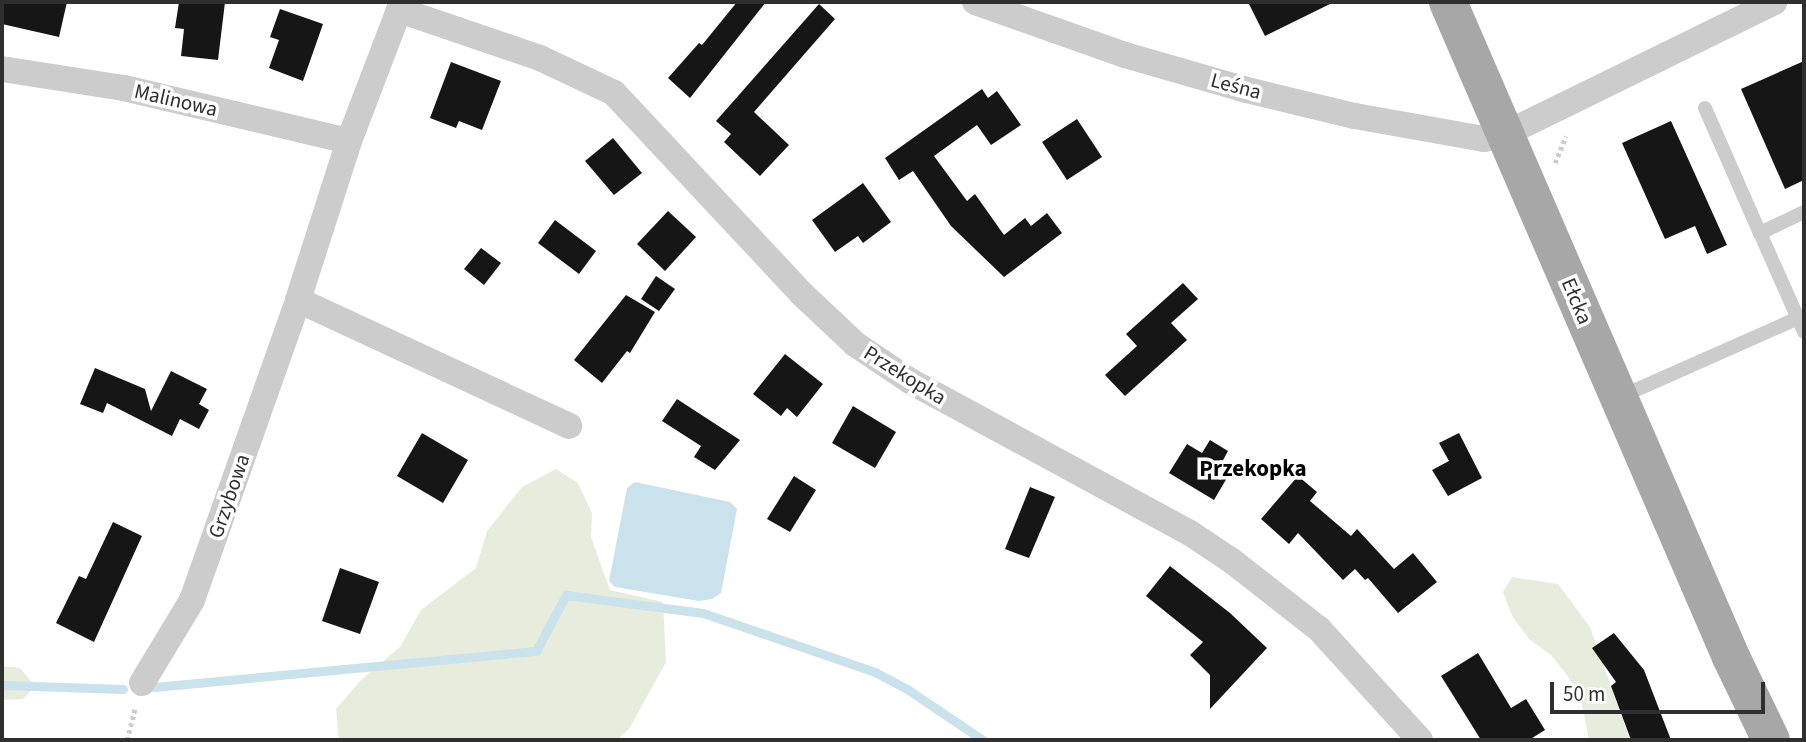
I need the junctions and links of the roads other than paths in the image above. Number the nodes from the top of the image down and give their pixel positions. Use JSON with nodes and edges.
{"nodes":[{"id":1,"x":975,"y":2,"type":"edge"},
{"id":2,"x":1448,"y":2,"type":"edge"},
{"id":3,"x":1774,"y":2,"type":"edge"},
{"id":4,"x":401,"y":6,"type":"edge"},
{"id":5,"x":2,"y":69,"type":"edge"},
{"id":6,"x":1705,"y":108,"type":"dead end"},
{"id":7,"x":1505,"y":134,"type":"junction"},
{"id":8,"x":349,"y":141,"type":"junction"},
{"id":9,"x":1804,"y":212,"type":"edge"},
{"id":10,"x":1760,"y":233,"type":"junction"},
{"id":11,"x":298,"y":300,"type":"junction"},
{"id":12,"x":1798,"y":318,"type":"junction"},
{"id":13,"x":1804,"y":332,"type":"edge"},
{"id":14,"x":1618,"y":398,"type":"junction"},
{"id":15,"x":569,"y":426,"type":"dead end"},
{"id":16,"x":142,"y":683,"type":"dead end"},
{"id":17,"x":1420,"y":740,"type":"edge"},
{"id":18,"x":1771,"y":740,"type":"edge"}],
"edges":[{"from":1,"to":7,"type":"street","name":"Leśna"},
{"from":2,"to":7,"type":"main road","name":"Ełcka"},
{"from":3,"to":7,"type":"street"},
{"from":4,"to":8,"type":"street","name":"Grzybowa"},
{"from":4,"to":17,"type":"street","name":"Przekopka"},
{"from":5,"to":8,"type":"street","name":"Malinowa"},
{"from":6,"to":10,"type":"lane"},
{"from":7,"to":14,"type":"main road","name":"Ełcka"},
{"from":8,"to":11,"type":"street","name":"Grzybowa"},
{"from":9,"to":10,"type":"lane"},
{"from":10,"to":12,"type":"lane"},
{"from":11,"to":15,"type":"street"},
{"from":11,"to":16,"type":"street","name":"Grzybowa"},
{"from":12,"to":13,"type":"lane"},
{"from":12,"to":14,"type":"lane"},
{"from":14,"to":18,"type":"main road","name":"Ełcka"}]}
